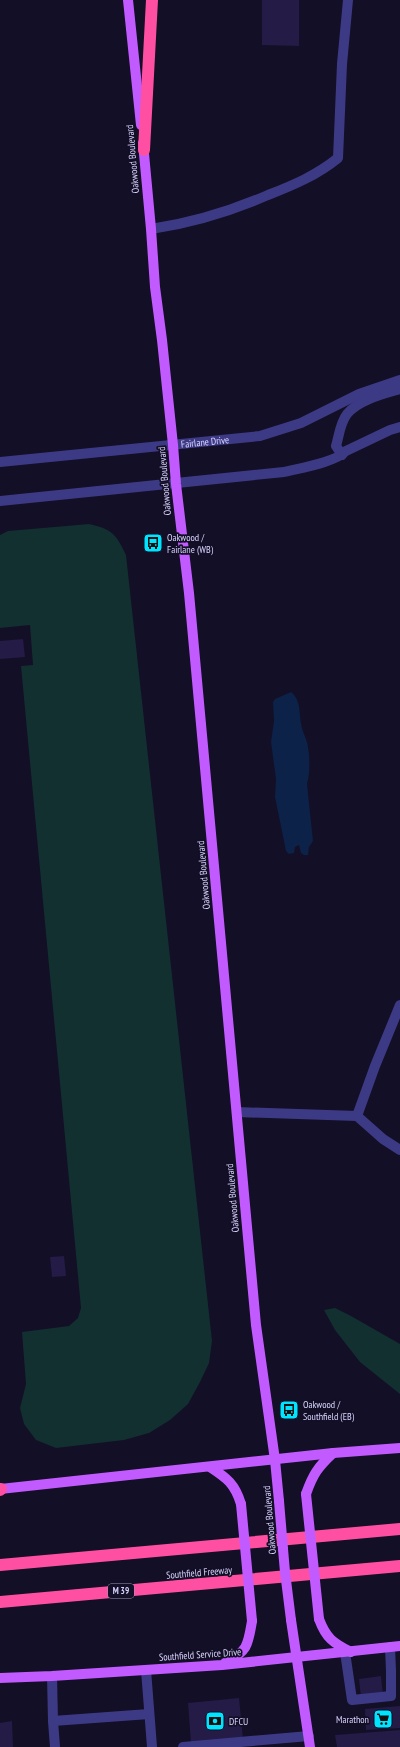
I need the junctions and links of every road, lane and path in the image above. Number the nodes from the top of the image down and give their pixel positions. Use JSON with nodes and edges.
{"nodes":[{"id":1,"x":128,"y":0,"type":"edge"},
{"id":2,"x":152,"y":0,"type":"edge"},
{"id":3,"x":348,"y":0,"type":"edge"},
{"id":4,"x":144,"y":150,"type":"junction"},
{"id":5,"x":151,"y":229,"type":"junction"},
{"id":6,"x":400,"y":380,"type":"edge"},
{"id":7,"x":400,"y":389,"type":"edge"},
{"id":8,"x":400,"y":427,"type":"edge"},
{"id":9,"x":173,"y":445,"type":"junction"},
{"id":10,"x":342,"y":455,"type":"junction"},
{"id":11,"x":0,"y":462,"type":"edge"},
{"id":12,"x":176,"y":484,"type":"junction"},
{"id":13,"x":0,"y":501,"type":"edge"},
{"id":14,"x":400,"y":1005,"type":"edge"},
{"id":15,"x":237,"y":1112,"type":"junction"},
{"id":16,"x":357,"y":1116,"type":"junction"},
{"id":17,"x":400,"y":1150,"type":"edge"},
{"id":18,"x":400,"y":1448,"type":"edge"},
{"id":19,"x":333,"y":1453,"type":"junction"},
{"id":20,"x":275,"y":1460,"type":"junction"},
{"id":21,"x":210,"y":1467,"type":"junction"},
{"id":22,"x":0,"y":1490,"type":"edge"},
{"id":23,"x":400,"y":1530,"type":"edge"},
{"id":24,"x":0,"y":1565,"type":"edge"},
{"id":25,"x":400,"y":1566,"type":"edge"},
{"id":26,"x":0,"y":1602,"type":"edge"},
{"id":27,"x":400,"y":1646,"type":"edge"},
{"id":28,"x":390,"y":1647,"type":"junction"},
{"id":29,"x":348,"y":1652,"type":"junction"},
{"id":30,"x":297,"y":1658,"type":"junction"},
{"id":31,"x":222,"y":1665,"type":"junction"},
{"id":32,"x":146,"y":1670,"type":"junction"},
{"id":33,"x":52,"y":1676,"type":"junction"},
{"id":34,"x":0,"y":1678,"type":"edge"},
{"id":35,"x":149,"y":1714,"type":"junction"},
{"id":36,"x":53,"y":1721,"type":"junction"},
{"id":37,"x":309,"y":1736,"type":"junction"},
{"id":38,"x":55,"y":1747,"type":"edge"},
{"id":39,"x":152,"y":1747,"type":"edge"},
{"id":40,"x":184,"y":1747,"type":"edge"},
{"id":41,"x":310,"y":1747,"type":"edge"}],
"edges":[{"from":1,"to":4,"type":"main road","name":"Oakwood Boulevard"},
{"from":2,"to":4,"type":"highway"},
{"from":3,"to":5,"type":"street"},
{"from":4,"to":5,"type":"main road","name":"Oakwood Boulevard"},
{"from":5,"to":9,"type":"main road","name":"Oakwood Boulevard"},
{"from":6,"to":9,"type":"street","name":"Fairlane Drive"},
{"from":7,"to":10,"type":"street"},
{"from":8,"to":10,"type":"street"},
{"from":9,"to":11,"type":"street","name":"Fairlane Drive"},
{"from":9,"to":12,"type":"main road","name":"Oakwood Boulevard"},
{"from":10,"to":12,"type":"street"},
{"from":12,"to":13,"type":"street"},
{"from":12,"to":15,"type":"main road","name":"Oakwood Boulevard"},
{"from":14,"to":16,"type":"street"},
{"from":15,"to":16,"type":"street"},
{"from":15,"to":20,"type":"main road","name":"Oakwood Boulevard"},
{"from":16,"to":17,"type":"street"},
{"from":18,"to":19,"type":"main road"},
{"from":19,"to":20,"type":"main road"},
{"from":19,"to":29,"type":"main road","bridge":true},
{"from":20,"to":21,"type":"main road"},
{"from":20,"to":30,"type":"main road","name":"Oakwood Boulevard","bridge":true},
{"from":21,"to":22,"type":"main road"},
{"from":21,"to":31,"type":"main road","bridge":true},
{"from":23,"to":24,"type":"highway"},
{"from":25,"to":26,"type":"highway","name":"Southfield Freeway","number":"M 39"},
{"from":27,"to":28,"type":"main road","name":"Southfield Service Drive"},
{"from":28,"to":29,"type":"main road","name":"Southfield Service Drive"},
{"from":28,"to":29,"type":"street"},
{"from":29,"to":30,"type":"main road","name":"Southfield Service Drive"},
{"from":30,"to":31,"type":"main road","name":"Southfield Service Drive"},
{"from":30,"to":37,"type":"main road","name":"Oakwood Boulevard"},
{"from":31,"to":32,"type":"main road","name":"Southfield Service Drive"},
{"from":32,"to":33,"type":"main road","name":"Southfield Service Drive"},
{"from":32,"to":35,"type":"street"},
{"from":33,"to":34,"type":"main road","name":"Southfield Service Drive"},
{"from":33,"to":36,"type":"street"},
{"from":35,"to":36,"type":"street"},
{"from":35,"to":39,"type":"street"},
{"from":36,"to":38,"type":"street"},
{"from":37,"to":40,"type":"street"},
{"from":37,"to":41,"type":"main road","name":"Oakwood Boulevard"}]}
